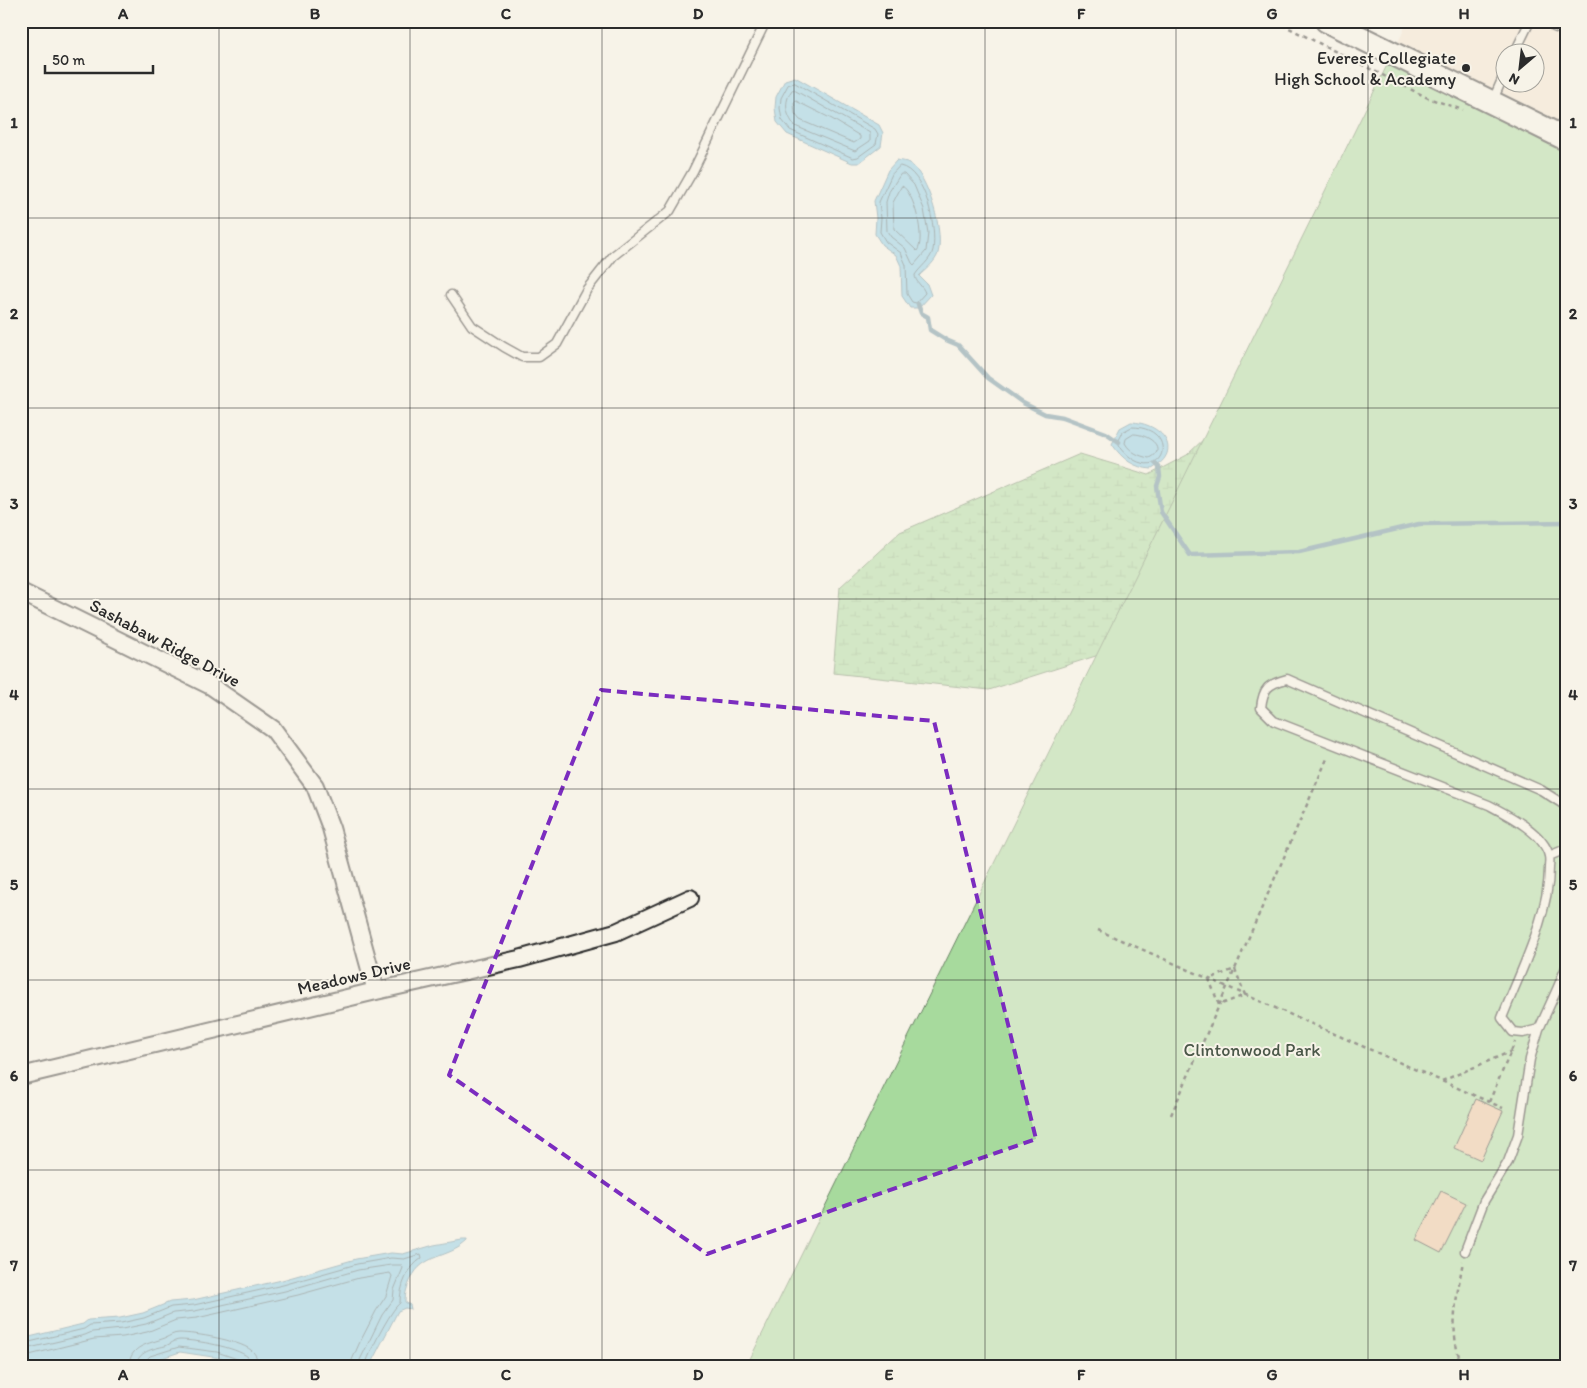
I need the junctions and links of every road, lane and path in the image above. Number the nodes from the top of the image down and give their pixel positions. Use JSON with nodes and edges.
{"nodes":[{"id":1,"x":766,"y":21,"type":"edge"},
{"id":2,"x":1275,"y":21,"type":"edge"},
{"id":3,"x":1327,"y":21,"type":"edge"},
{"id":4,"x":1530,"y":21,"type":"edge"},
{"id":5,"x":1556,"y":21,"type":"edge"},
{"id":6,"x":1566,"y":32,"type":"edge"},
{"id":7,"x":1520,"y":42,"type":"edge"},
{"id":8,"x":1496,"y":92,"type":"edge"},
{"id":9,"x":1492,"y":102,"type":"junction"},
{"id":10,"x":1463,"y":110,"type":"dead end"},
{"id":11,"x":1566,"y":139,"type":"edge"},
{"id":12,"x":451,"y":295,"type":"dead end"},
{"id":13,"x":21,"y":592,"type":"edge"},
{"id":14,"x":1327,"y":759,"type":"dead end"},
{"id":15,"x":1566,"y":806,"type":"edge"},
{"id":16,"x":1566,"y":849,"type":"edge"},
{"id":17,"x":1549,"y":856,"type":"junction"},
{"id":18,"x":690,"y":898,"type":"dead end"},
{"id":19,"x":1098,"y":930,"type":"dead end"},
{"id":20,"x":1566,"y":967,"type":"edge"},
{"id":21,"x":1235,"y":969,"type":"junction"},
{"id":22,"x":1209,"y":979,"type":"junction"},
{"id":23,"x":1228,"y":987,"type":"junction"},
{"id":24,"x":376,"y":991,"type":"junction"},
{"id":25,"x":1246,"y":995,"type":"junction"},
{"id":26,"x":1219,"y":1005,"type":"junction"},
{"id":27,"x":1539,"y":1029,"type":"junction"},
{"id":28,"x":1517,"y":1039,"type":"dead end"},
{"id":29,"x":1512,"y":1051,"type":"junction"},
{"id":30,"x":21,"y":1076,"type":"edge"},
{"id":31,"x":1442,"y":1081,"type":"junction"},
{"id":32,"x":1489,"y":1102,"type":"junction"},
{"id":33,"x":1503,"y":1108,"type":"dead end"},
{"id":34,"x":1172,"y":1115,"type":"dead end"},
{"id":35,"x":1465,"y":1251,"type":"joint"},
{"id":36,"x":1460,"y":1356,"type":"junction"},
{"id":37,"x":1454,"y":1367,"type":"edge"},
{"id":38,"x":1464,"y":1367,"type":"edge"}],
"edges":[{"from":1,"to":12,"type":"lane"},
{"from":2,"to":10,"type":"path"},
{"from":3,"to":9,"type":"street"},
{"from":4,"to":7,"type":"lane"},
{"from":5,"to":6,"type":"lane"},
{"from":8,"to":9,"type":"lane"},
{"from":9,"to":11,"type":"street"},
{"from":13,"to":24,"type":"street","name":"Sashabaw Ridge Drive"},
{"from":14,"to":21,"type":"path"},
{"from":15,"to":17,"type":"lane"},
{"from":16,"to":17,"type":"lane"},
{"from":17,"to":27,"type":"lane"},
{"from":18,"to":24,"type":"street","name":"Meadows Drive"},
{"from":19,"to":22,"type":"path"},
{"from":20,"to":27,"type":"lane"},
{"from":21,"to":22,"type":"path"},
{"from":21,"to":23,"type":"path"},
{"from":21,"to":25,"type":"path"},
{"from":22,"to":23,"type":"path"},
{"from":22,"to":26,"type":"path"},
{"from":23,"to":25,"type":"path"},
{"from":23,"to":26,"type":"path"},
{"from":24,"to":30,"type":"street","name":"Meadows Drive"},
{"from":25,"to":26,"type":"path"},
{"from":25,"to":31,"type":"path"},
{"from":26,"to":34,"type":"path"},
{"from":27,"to":35,"type":"lane"},
{"from":28,"to":29,"type":"path"},
{"from":29,"to":31,"type":"path"},
{"from":29,"to":32,"type":"path"},
{"from":31,"to":32,"type":"path"},
{"from":32,"to":33,"type":"path"},
{"from":35,"to":36,"type":"path"},
{"from":36,"to":37,"type":"path"},
{"from":36,"to":38,"type":"path"}]}
